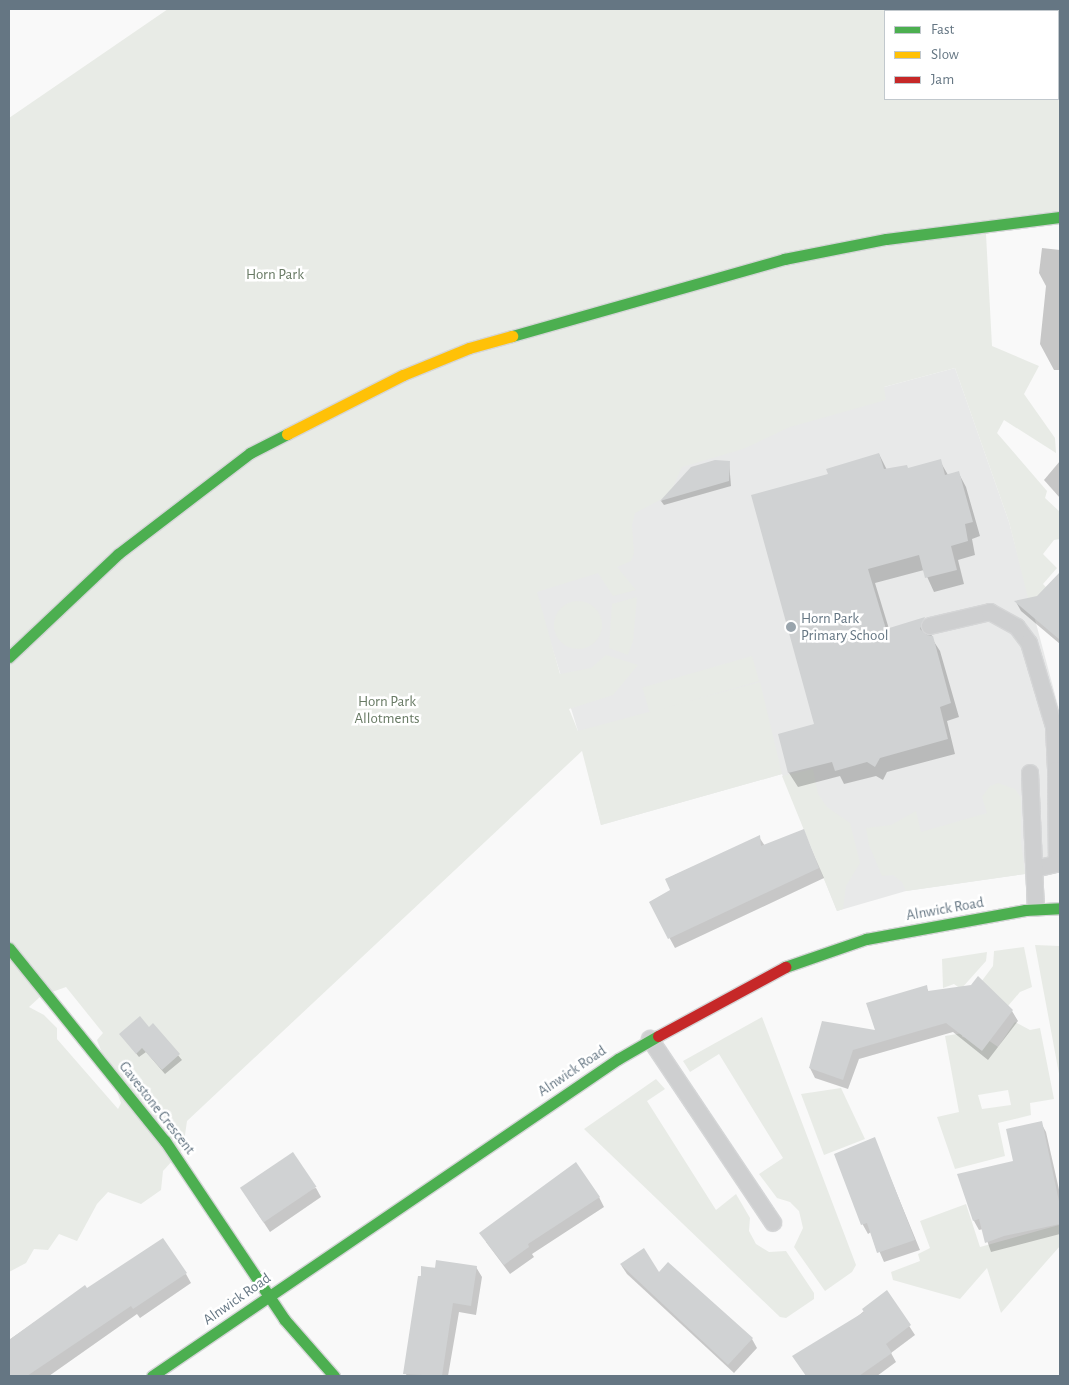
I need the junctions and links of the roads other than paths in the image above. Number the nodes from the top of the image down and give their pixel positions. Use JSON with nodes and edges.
{"nodes":[{"id":1,"x":1060,"y":217,"type":"edge"},
{"id":2,"x":930,"y":626,"type":"dead end"},
{"id":3,"x":9,"y":657,"type":"edge"},
{"id":4,"x":1030,"y":773,"type":"dead end"},
{"id":5,"x":1035,"y":869,"type":"junction"},
{"id":6,"x":1036,"y":908,"type":"junction"},
{"id":7,"x":1060,"y":908,"type":"edge"},
{"id":8,"x":9,"y":948,"type":"edge"},
{"id":9,"x":650,"y":1038,"type":"junction"},
{"id":10,"x":773,"y":1223,"type":"dead end"},
{"id":11,"x":269,"y":1296,"type":"junction"},
{"id":12,"x":152,"y":1376,"type":"edge"},
{"id":13,"x":334,"y":1376,"type":"edge"}],
"edges":[{"from":1,"to":3,"type":"street"},
{"from":2,"to":5,"type":"lane"},
{"from":4,"to":5,"type":"lane"},
{"from":5,"to":6,"type":"lane"},
{"from":6,"to":7,"type":"street","name":"Alnwick Road"},
{"from":6,"to":9,"type":"street","name":"Alnwick Road"},
{"from":8,"to":11,"type":"street","name":"Gavestone Crescent"},
{"from":9,"to":10,"type":"lane"},
{"from":9,"to":11,"type":"street","name":"Alnwick Road"},
{"from":11,"to":12,"type":"street","name":"Alnwick Road"},
{"from":11,"to":13,"type":"street","name":"Gavestone Crescent"}]}
